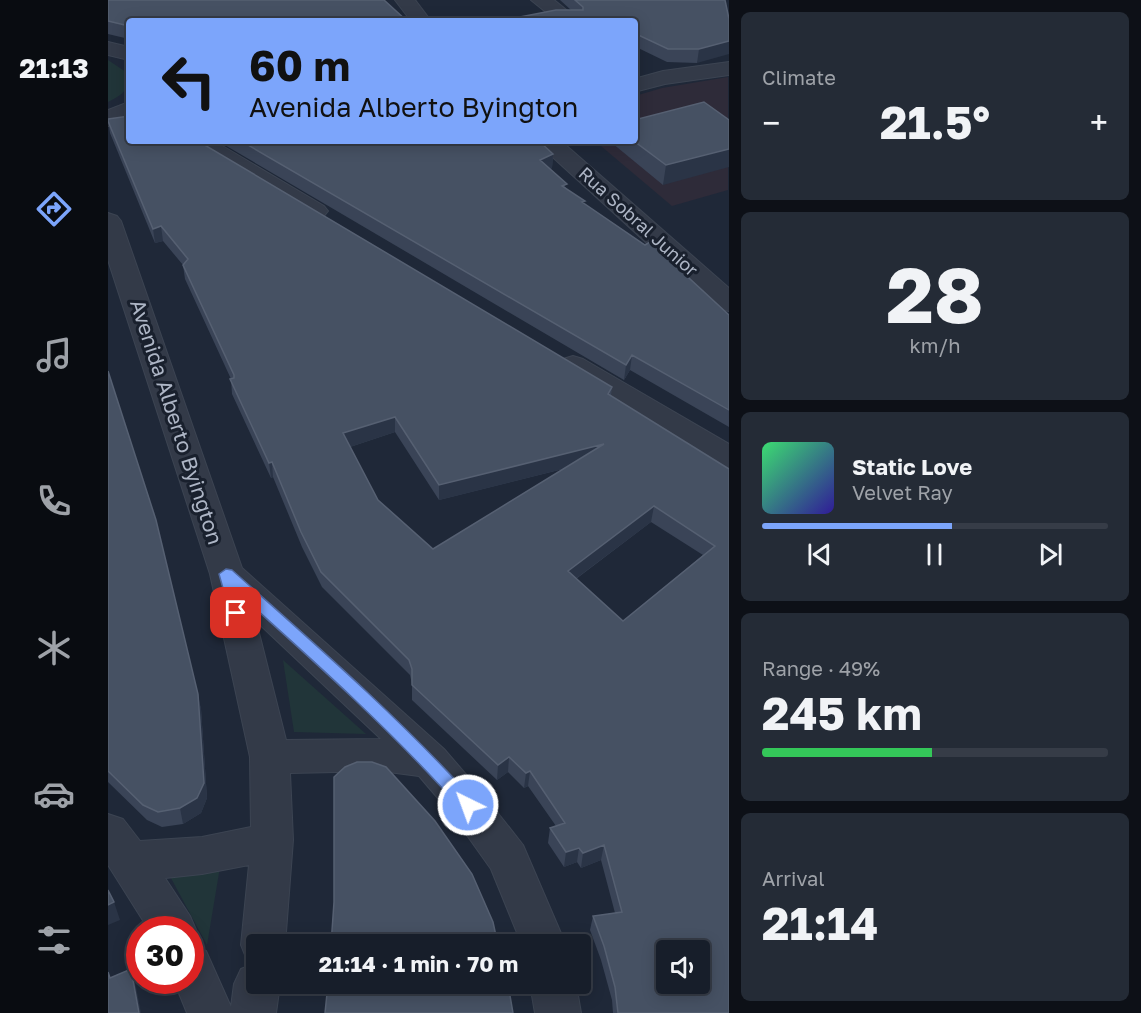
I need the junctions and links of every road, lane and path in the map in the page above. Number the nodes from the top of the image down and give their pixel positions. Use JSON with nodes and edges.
{"nodes":[{"id":1,"x":405,"y":0,"type":"edge"},
{"id":2,"x":542,"y":0,"type":"edge"},
{"id":3,"x":419,"y":18,"type":"edge"},
{"id":4,"x":566,"y":18,"type":"edge"},
{"id":5,"x":108,"y":48,"type":"edge"},
{"id":6,"x":126,"y":53,"type":"edge"},
{"id":7,"x":638,"y":64,"type":"edge"},
{"id":8,"x":729,"y":68,"type":"edge"},
{"id":9,"x":663,"y":78,"type":"junction"},
{"id":10,"x":638,"y":85,"type":"edge"},
{"id":11,"x":126,"y":110,"type":"edge"},
{"id":12,"x":108,"y":119,"type":"edge"},
{"id":13,"x":201,"y":144,"type":"edge"},
{"id":14,"x":550,"y":144,"type":"edge"},
{"id":15,"x":108,"y":221,"type":"edge"},
{"id":16,"x":333,"y":221,"type":"edge"},
{"id":17,"x":729,"y":303,"type":"edge"},
{"id":18,"x":556,"y":355,"type":"edge"},
{"id":19,"x":729,"y":458,"type":"edge"},
{"id":20,"x":226,"y":574,"type":"junction"},
{"id":21,"x":270,"y":757,"type":"junction"},
{"id":22,"x":430,"y":761,"type":"junction"},
{"id":23,"x":272,"y":840,"type":"junction"},
{"id":24,"x":119,"y":846,"type":"edge"},
{"id":25,"x":165,"y":916,"type":"edge"},
{"id":26,"x":263,"y":934,"type":"edge"},
{"id":27,"x":539,"y":934,"type":"edge"},
{"id":28,"x":202,"y":994,"type":"edge"},
{"id":29,"x":256,"y":994,"type":"edge"},
{"id":30,"x":555,"y":994,"type":"edge"},
{"id":31,"x":210,"y":1013,"type":"edge"},
{"id":32,"x":253,"y":1013,"type":"edge"},
{"id":33,"x":558,"y":1013,"type":"edge"}],
"edges":[{"from":1,"to":3,"type":"street"},
{"from":2,"to":4,"type":"street"},
{"from":5,"to":6,"type":"street"},
{"from":7,"to":9,"type":"street"},
{"from":8,"to":9,"type":"street"},
{"from":9,"to":10,"type":"street"},
{"from":11,"to":12,"type":"street"},
{"from":13,"to":16,"type":"street"},
{"from":14,"to":17,"type":"street","name":"Rua Sobral Junior"},
{"from":15,"to":20,"type":"street","name":"Avenida Alberto Byington"},
{"from":18,"to":19,"type":"street"},
{"from":20,"to":21,"type":"street","name":"Avenida Alberto Byington"},
{"from":20,"to":22,"type":"street"},
{"from":21,"to":22,"type":"street"},
{"from":21,"to":23,"type":"street","name":"Avenida Alberto Byington"},
{"from":22,"to":27,"type":"street"},
{"from":23,"to":24,"type":"street"},
{"from":23,"to":26,"type":"street","name":"Avenida Alberto Byington"},
{"from":24,"to":25,"type":"street"},
{"from":28,"to":31,"type":"street"},
{"from":29,"to":32,"type":"street"},
{"from":30,"to":33,"type":"street"}]}
